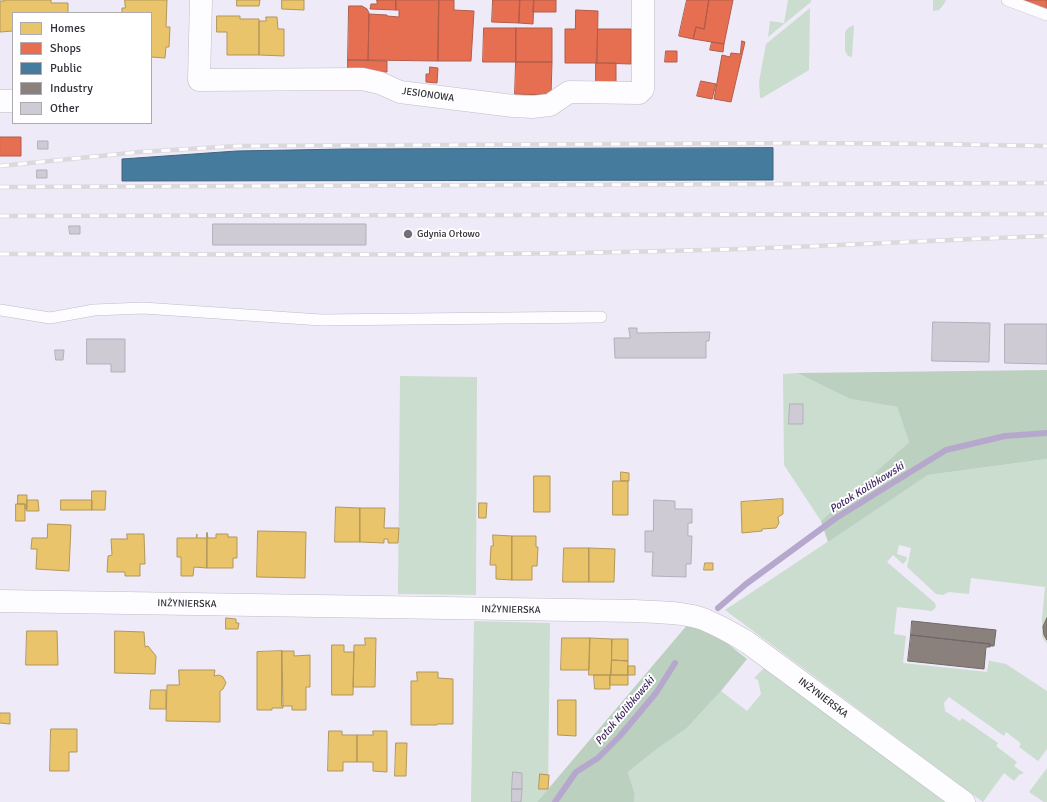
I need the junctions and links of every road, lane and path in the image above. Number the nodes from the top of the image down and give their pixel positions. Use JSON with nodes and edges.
{"nodes":[{"id":1,"x":201,"y":0,"type":"edge"},
{"id":2,"x":643,"y":0,"type":"edge"},
{"id":3,"x":1007,"y":0,"type":"edge"},
{"id":4,"x":1047,"y":15,"type":"edge"},
{"id":5,"x":0,"y":101,"type":"edge"},
{"id":6,"x":12,"y":101,"type":"edge"},
{"id":7,"x":0,"y":310,"type":"edge"},
{"id":8,"x":601,"y":317,"type":"dead end"},
{"id":9,"x":0,"y":601,"type":"edge"},
{"id":10,"x":964,"y":802,"type":"edge"}],
"edges":[{"from":1,"to":2,"type":"street","name":"JESIONOWA"},
{"from":3,"to":4,"type":"lane"},
{"from":5,"to":6,"type":"street"},
{"from":7,"to":8,"type":"lane"},
{"from":9,"to":10,"type":"street","name":"INŻYNIERSKA"}]}
